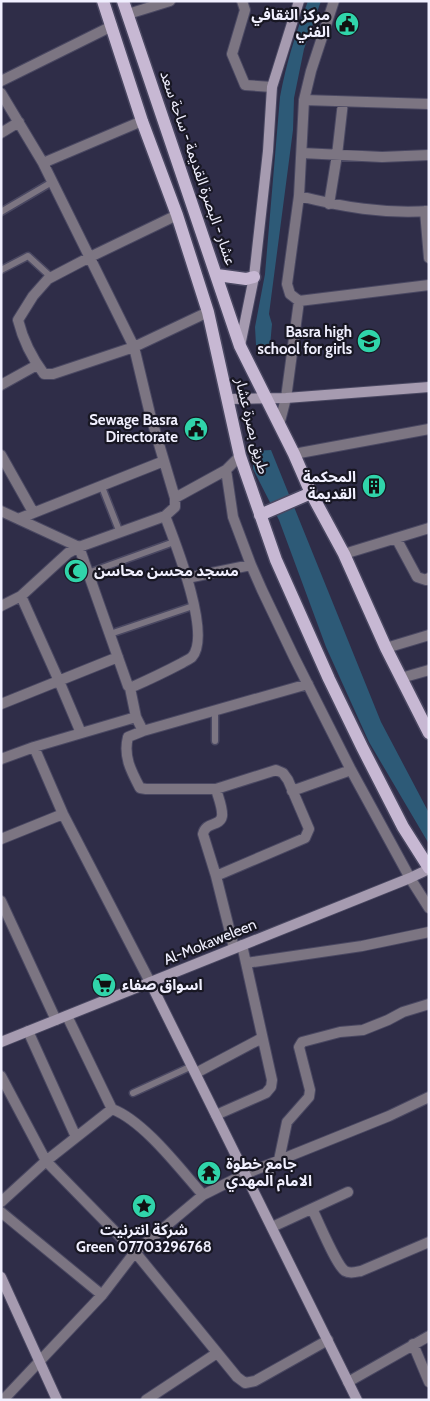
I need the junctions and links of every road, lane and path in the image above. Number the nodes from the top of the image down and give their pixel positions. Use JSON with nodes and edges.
{"nodes":[{"id":1,"x":102,"y":1,"type":"edge"},
{"id":2,"x":123,"y":1,"type":"edge"},
{"id":3,"x":170,"y":1,"type":"edge"},
{"id":4,"x":242,"y":1,"type":"edge"},
{"id":5,"x":299,"y":1,"type":"edge"},
{"id":6,"x":334,"y":1,"type":"edge"},
{"id":7,"x":128,"y":14,"type":"junction"},
{"id":8,"x":112,"y":26,"type":"junction"},
{"id":9,"x":1,"y":81,"type":"edge"},
{"id":10,"x":272,"y":87,"type":"junction"},
{"id":11,"x":1,"y":93,"type":"edge"},
{"id":12,"x":304,"y":100,"type":"junction"},
{"id":13,"x":343,"y":102,"type":"junction"},
{"id":14,"x":429,"y":104,"type":"edge"},
{"id":15,"x":142,"y":121,"type":"junction"},
{"id":16,"x":19,"y":122,"type":"junction"},
{"id":17,"x":1,"y":133,"type":"edge"},
{"id":18,"x":302,"y":153,"type":"junction"},
{"id":19,"x":337,"y":155,"type":"junction"},
{"id":20,"x":429,"y":155,"type":"edge"},
{"id":21,"x":43,"y":163,"type":"junction"},
{"id":22,"x":52,"y":182,"type":"junction"},
{"id":23,"x":299,"y":196,"type":"junction"},
{"id":24,"x":329,"y":204,"type":"junction"},
{"id":25,"x":427,"y":211,"type":"edge"},
{"id":26,"x":1,"y":212,"type":"edge"},
{"id":27,"x":177,"y":215,"type":"junction"},
{"id":28,"x":90,"y":256,"type":"junction"},
{"id":29,"x":429,"y":258,"type":"edge"},
{"id":30,"x":1,"y":270,"type":"edge"},
{"id":31,"x":217,"y":275,"type":"junction"},
{"id":32,"x":51,"y":277,"type":"junction"},
{"id":33,"x":254,"y":277,"type":"junction"},
{"id":34,"x":429,"y":285,"type":"edge"},
{"id":35,"x":299,"y":300,"type":"junction"},
{"id":36,"x":208,"y":312,"type":"junction"},
{"id":37,"x":240,"y":346,"type":"junction"},
{"id":38,"x":134,"y":347,"type":"junction"},
{"id":39,"x":38,"y":365,"type":"junction"},
{"id":40,"x":1,"y":385,"type":"edge"},
{"id":41,"x":429,"y":388,"type":"edge"},
{"id":42,"x":266,"y":398,"type":"junction"},
{"id":43,"x":286,"y":398,"type":"junction"},
{"id":44,"x":228,"y":399,"type":"junction"},
{"id":45,"x":279,"y":425,"type":"junction"},
{"id":46,"x":429,"y":429,"type":"edge"},
{"id":47,"x":294,"y":454,"type":"junction"},
{"id":48,"x":1,"y":455,"type":"edge"},
{"id":49,"x":240,"y":456,"type":"junction"},
{"id":50,"x":164,"y":461,"type":"junction"},
{"id":51,"x":226,"y":470,"type":"junction"},
{"id":52,"x":102,"y":487,"type":"junction"},
{"id":53,"x":306,"y":495,"type":"junction"},
{"id":54,"x":175,"y":498,"type":"junction"},
{"id":55,"x":1,"y":511,"type":"edge"},
{"id":56,"x":33,"y":512,"type":"junction"},
{"id":57,"x":264,"y":513,"type":"junction"},
{"id":58,"x":165,"y":516,"type":"junction"},
{"id":59,"x":18,"y":519,"type":"junction"},
{"id":60,"x":429,"y":528,"type":"edge"},
{"id":61,"x":120,"y":532,"type":"junction"},
{"id":62,"x":396,"y":538,"type":"junction"},
{"id":63,"x":174,"y":542,"type":"junction"},
{"id":64,"x":79,"y":547,"type":"junction"},
{"id":65,"x":344,"y":554,"type":"junction"},
{"id":66,"x":251,"y":566,"type":"junction"},
{"id":67,"x":88,"y":573,"type":"junction"},
{"id":68,"x":187,"y":578,"type":"junction"},
{"id":69,"x":429,"y":578,"type":"edge"},
{"id":70,"x":21,"y":596,"type":"junction"},
{"id":71,"x":1,"y":606,"type":"edge"},
{"id":72,"x":193,"y":606,"type":"junction"},
{"id":73,"x":110,"y":634,"type":"junction"},
{"id":74,"x":429,"y":635,"type":"edge"},
{"id":75,"x":386,"y":648,"type":"junction"},
{"id":76,"x":118,"y":657,"type":"junction"},
{"id":77,"x":429,"y":670,"type":"edge"},
{"id":78,"x":401,"y":678,"type":"junction"},
{"id":79,"x":59,"y":680,"type":"junction"},
{"id":80,"x":308,"y":684,"type":"junction"},
{"id":81,"x":130,"y":688,"type":"junction"},
{"id":82,"x":1,"y":704,"type":"edge"},
{"id":83,"x":215,"y":710,"type":"junction"},
{"id":84,"x":136,"y":717,"type":"junction"},
{"id":85,"x":425,"y":719,"type":"edge"},
{"id":86,"x":143,"y":731,"type":"junction"},
{"id":87,"x":80,"y":733,"type":"junction"},
{"id":88,"x":429,"y":733,"type":"edge"},
{"id":89,"x":215,"y":740,"type":"dead end"},
{"id":90,"x":34,"y":747,"type":"junction"},
{"id":91,"x":1,"y":759,"type":"edge"},
{"id":92,"x":351,"y":770,"type":"junction"},
{"id":93,"x":216,"y":789,"type":"junction"},
{"id":94,"x":292,"y":791,"type":"junction"},
{"id":95,"x":62,"y":814,"type":"junction"},
{"id":96,"x":1,"y":839,"type":"edge"},
{"id":97,"x":429,"y":868,"type":"edge"},
{"id":98,"x":216,"y":876,"type":"junction"},
{"id":99,"x":410,"y":878,"type":"junction"},
{"id":100,"x":1,"y":901,"type":"edge"},
{"id":101,"x":429,"y":908,"type":"edge"},
{"id":102,"x":429,"y":932,"type":"edge"},
{"id":103,"x":238,"y":947,"type":"junction"},
{"id":104,"x":246,"y":963,"type":"junction"},
{"id":105,"x":150,"y":982,"type":"junction"},
{"id":106,"x":429,"y":1004,"type":"edge"},
{"id":107,"x":67,"y":1016,"type":"junction"},
{"id":108,"x":56,"y":1020,"type":"junction"},
{"id":109,"x":28,"y":1031,"type":"junction"},
{"id":110,"x":262,"y":1038,"type":"junction"},
{"id":111,"x":1,"y":1042,"type":"edge"},
{"id":112,"x":194,"y":1070,"type":"junction"},
{"id":113,"x":1,"y":1076,"type":"edge"},
{"id":114,"x":133,"y":1093,"type":"dead end"},
{"id":115,"x":429,"y":1098,"type":"edge"},
{"id":116,"x":112,"y":1109,"type":"junction"},
{"id":117,"x":216,"y":1115,"type":"junction"},
{"id":118,"x":76,"y":1137,"type":"junction"},
{"id":119,"x":279,"y":1160,"type":"junction"},
{"id":120,"x":46,"y":1161,"type":"junction"},
{"id":121,"x":245,"y":1174,"type":"junction"},
{"id":122,"x":348,"y":1192,"type":"dead end"},
{"id":123,"x":203,"y":1195,"type":"junction"},
{"id":124,"x":1,"y":1202,"type":"edge"},
{"id":125,"x":312,"y":1209,"type":"junction"},
{"id":126,"x":1,"y":1212,"type":"edge"},
{"id":127,"x":272,"y":1227,"type":"junction"},
{"id":128,"x":429,"y":1242,"type":"edge"},
{"id":129,"x":135,"y":1252,"type":"junction"},
{"id":130,"x":1,"y":1277,"type":"edge"},
{"id":131,"x":102,"y":1295,"type":"junction"},
{"id":132,"x":429,"y":1336,"type":"edge"},
{"id":133,"x":328,"y":1340,"type":"junction"},
{"id":134,"x":414,"y":1344,"type":"junction"},
{"id":135,"x":217,"y":1353,"type":"junction"},
{"id":136,"x":39,"y":1362,"type":"junction"},
{"id":137,"x":348,"y":1382,"type":"junction"},
{"id":138,"x":429,"y":1382,"type":"edge"},
{"id":139,"x":152,"y":1398,"type":"edge"},
{"id":140,"x":3,"y":1400,"type":"edge"},
{"id":141,"x":57,"y":1400,"type":"edge"},
{"id":142,"x":357,"y":1400,"type":"edge"}],
"edges":[{"from":1,"to":8,"type":"main road","name":"طريق بصرة عشار"},
{"from":2,"to":7,"type":"main road","name":"عشار - البصرة القديمة - ساحة سعد"},
{"from":3,"to":7,"type":"street"},
{"from":4,"to":10,"type":"street"},
{"from":5,"to":10,"type":"street"},
{"from":6,"to":12,"type":"street"},
{"from":7,"to":31,"type":"main road","name":"عشار - البصرة القديمة - ساحة سعد"},
{"from":8,"to":9,"type":"street"},
{"from":8,"to":15,"type":"main road","name":"طريق بصرة عشار"},
{"from":10,"to":33,"type":"street"},
{"from":11,"to":16,"type":"street"},
{"from":12,"to":13,"type":"street"},
{"from":12,"to":18,"type":"street"},
{"from":13,"to":14,"type":"street"},
{"from":13,"to":19,"type":"street"},
{"from":15,"to":21,"type":"street"},
{"from":15,"to":27,"type":"main road","name":"طريق بصرة عشار"},
{"from":16,"to":17,"type":"street"},
{"from":16,"to":21,"type":"street"},
{"from":18,"to":19,"type":"street"},
{"from":18,"to":23,"type":"street"},
{"from":19,"to":20,"type":"street"},
{"from":19,"to":24,"type":"street"},
{"from":21,"to":22,"type":"street"},
{"from":22,"to":26,"type":"lane"},
{"from":22,"to":28,"type":"street"},
{"from":23,"to":24,"type":"street"},
{"from":23,"to":35,"type":"street"},
{"from":24,"to":25,"type":"street"},
{"from":25,"to":29,"type":"street"},
{"from":27,"to":28,"type":"street"},
{"from":27,"to":36,"type":"main road","name":"طريق بصرة عشار"},
{"from":28,"to":32,"type":"street"},
{"from":28,"to":38,"type":"street"},
{"from":30,"to":32,"type":"lane"},
{"from":31,"to":33,"type":"main road"},
{"from":31,"to":37,"type":"main road","name":"عشار - البصرة القديمة - ساحة سعد"},
{"from":32,"to":39,"type":"street"},
{"from":33,"to":37,"type":"street"},
{"from":34,"to":35,"type":"street"},
{"from":35,"to":43,"type":"street"},
{"from":36,"to":38,"type":"street"},
{"from":36,"to":44,"type":"main road","name":"طريق بصرة عشار"},
{"from":37,"to":42,"type":"main road","name":"عشار - البصرة القديمة - ساحة سعد"},
{"from":38,"to":39,"type":"street"},
{"from":38,"to":50,"type":"street"},
{"from":39,"to":40,"type":"street"},
{"from":41,"to":43,"type":"street"},
{"from":42,"to":43,"type":"street"},
{"from":42,"to":44,"type":"street"},
{"from":42,"to":45,"type":"main road","name":"عشار - البصرة القديمة - ساحة سعد"},
{"from":43,"to":45,"type":"street"},
{"from":44,"to":49,"type":"main road","name":"طريق بصرة عشار"},
{"from":45,"to":47,"type":"main road","name":"عشار - البصرة القديمة - ساحة سعد"},
{"from":46,"to":47,"type":"street"},
{"from":47,"to":53,"type":"main road","name":"عشار - البصرة القديمة - ساحة سعد"},
{"from":48,"to":56,"type":"street"},
{"from":49,"to":51,"type":"street"},
{"from":49,"to":57,"type":"main road","name":"طريق بصرة عشار"},
{"from":50,"to":52,"type":"street"},
{"from":50,"to":54,"type":"street"},
{"from":51,"to":54,"type":"street"},
{"from":51,"to":66,"type":"street"},
{"from":52,"to":56,"type":"street"},
{"from":52,"to":61,"type":"lane"},
{"from":53,"to":57,"type":"main road"},
{"from":53,"to":65,"type":"main road","name":"عشار - البصرة القديمة - ساحة سعد"},
{"from":54,"to":58,"type":"street"},
{"from":55,"to":59,"type":"street"},
{"from":56,"to":59,"type":"street"},
{"from":57,"to":97,"type":"main road","name":"طريق بصرة عشار"},
{"from":58,"to":61,"type":"street"},
{"from":58,"to":63,"type":"street"},
{"from":59,"to":64,"type":"street"},
{"from":60,"to":62,"type":"street"},
{"from":61,"to":64,"type":"street"},
{"from":62,"to":65,"type":"street"},
{"from":62,"to":69,"type":"street"},
{"from":63,"to":67,"type":"lane"},
{"from":63,"to":68,"type":"street"},
{"from":64,"to":67,"type":"street"},
{"from":64,"to":70,"type":"street"},
{"from":65,"to":75,"type":"main road","name":"عشار - البصرة القديمة - ساحة سعد"},
{"from":66,"to":68,"type":"street"},
{"from":66,"to":80,"type":"street"},
{"from":67,"to":73,"type":"street"},
{"from":68,"to":72,"type":"street"},
{"from":70,"to":71,"type":"street"},
{"from":70,"to":79,"type":"street"},
{"from":72,"to":73,"type":"lane"},
{"from":72,"to":81,"type":"street"},
{"from":73,"to":76,"type":"street"},
{"from":74,"to":75,"type":"street"},
{"from":75,"to":78,"type":"main road","name":"عشار - البصرة القديمة - ساحة سعد"},
{"from":76,"to":79,"type":"street"},
{"from":76,"to":81,"type":"street"},
{"from":77,"to":78,"type":"street"},
{"from":78,"to":85,"type":"main road","name":"عشار - البصرة القديمة - ساحة سعد"},
{"from":79,"to":82,"type":"street"},
{"from":79,"to":87,"type":"street"},
{"from":80,"to":83,"type":"street"},
{"from":80,"to":92,"type":"street"},
{"from":81,"to":84,"type":"street"},
{"from":83,"to":86,"type":"street"},
{"from":83,"to":89,"type":"lane"},
{"from":84,"to":86,"type":"street"},
{"from":84,"to":87,"type":"street"},
{"from":85,"to":88,"type":"main road","name":"عشار - البصرة القديمة - ساحة سعد"},
{"from":86,"to":93,"type":"street"},
{"from":87,"to":90,"type":"street"},
{"from":90,"to":91,"type":"street"},
{"from":90,"to":95,"type":"street"},
{"from":92,"to":94,"type":"street"},
{"from":92,"to":99,"type":"street"},
{"from":93,"to":94,"type":"street"},
{"from":93,"to":98,"type":"street"},
{"from":94,"to":98,"type":"street"},
{"from":95,"to":96,"type":"street"},
{"from":95,"to":105,"type":"street"},
{"from":97,"to":99,"type":"street","name":"Al-Mokaweleen"},
{"from":98,"to":103,"type":"street"},
{"from":99,"to":101,"type":"street"},
{"from":99,"to":103,"type":"street","name":"Al-Mokaweleen"},
{"from":100,"to":108,"type":"street"},
{"from":102,"to":104,"type":"street"},
{"from":103,"to":104,"type":"street"},
{"from":103,"to":105,"type":"street","name":"Al-Mokaweleen"},
{"from":104,"to":110,"type":"street"},
{"from":105,"to":107,"type":"street","name":"Al-Mokaweleen"},
{"from":105,"to":112,"type":"street"},
{"from":106,"to":119,"type":"street"},
{"from":107,"to":108,"type":"street","name":"Al-Mokaweleen"},
{"from":107,"to":116,"type":"street"},
{"from":108,"to":109,"type":"street","name":"Al-Mokaweleen"},
{"from":109,"to":111,"type":"street","name":"Al-Mokaweleen"},
{"from":109,"to":118,"type":"street"},
{"from":110,"to":112,"type":"street"},
{"from":110,"to":117,"type":"street"},
{"from":112,"to":114,"type":"lane"},
{"from":112,"to":117,"type":"street"},
{"from":113,"to":120,"type":"street"},
{"from":115,"to":119,"type":"street"},
{"from":116,"to":118,"type":"street"},
{"from":116,"to":123,"type":"street"},
{"from":117,"to":121,"type":"street"},
{"from":118,"to":120,"type":"street"},
{"from":119,"to":121,"type":"street"},
{"from":120,"to":124,"type":"street"},
{"from":120,"to":129,"type":"street"},
{"from":121,"to":123,"type":"street"},
{"from":121,"to":127,"type":"street"},
{"from":122,"to":125,"type":"street"},
{"from":123,"to":129,"type":"street"},
{"from":125,"to":127,"type":"street"},
{"from":125,"to":128,"type":"street"},
{"from":126,"to":131,"type":"street"},
{"from":127,"to":133,"type":"street"},
{"from":129,"to":131,"type":"street"},
{"from":129,"to":135,"type":"street"},
{"from":130,"to":136,"type":"street"},
{"from":131,"to":136,"type":"street"},
{"from":132,"to":134,"type":"street"},
{"from":133,"to":135,"type":"street"},
{"from":133,"to":137,"type":"street"},
{"from":134,"to":137,"type":"street"},
{"from":134,"to":138,"type":"street"},
{"from":135,"to":139,"type":"street"},
{"from":136,"to":140,"type":"street"},
{"from":136,"to":141,"type":"street"},
{"from":137,"to":142,"type":"street"}]}
